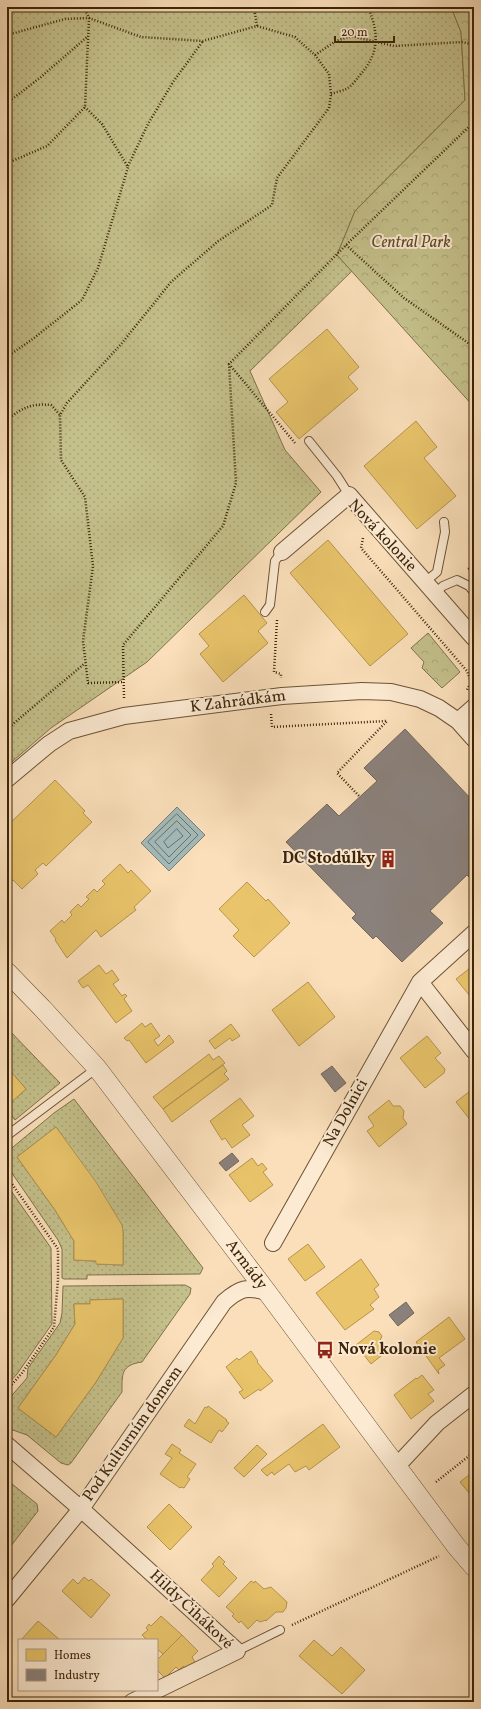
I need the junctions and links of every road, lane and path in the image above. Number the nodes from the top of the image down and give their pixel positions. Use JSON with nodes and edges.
{"nodes":[{"id":1,"x":84,"y":7,"type":"edge"},
{"id":2,"x":254,"y":7,"type":"edge"},
{"id":3,"x":368,"y":7,"type":"edge"},
{"id":4,"x":466,"y":7,"type":"edge"},
{"id":5,"x":89,"y":18,"type":"junction"},
{"id":6,"x":474,"y":21,"type":"edge"},
{"id":7,"x":257,"y":26,"type":"junction"},
{"id":8,"x":7,"y":35,"type":"edge"},
{"id":9,"x":88,"y":36,"type":"junction"},
{"id":10,"x":203,"y":41,"type":"junction"},
{"id":11,"x":376,"y":41,"type":"junction"},
{"id":12,"x":474,"y":45,"type":"edge"},
{"id":13,"x":315,"y":55,"type":"junction"},
{"id":14,"x":331,"y":94,"type":"junction"},
{"id":15,"x":7,"y":103,"type":"edge"},
{"id":16,"x":85,"y":107,"type":"junction"},
{"id":17,"x":474,"y":122,"type":"edge"},
{"id":18,"x":8,"y":162,"type":"edge"},
{"id":19,"x":7,"y":167,"type":"edge"},
{"id":20,"x":128,"y":167,"type":"junction"},
{"id":21,"x":346,"y":245,"type":"junction"},
{"id":22,"x":474,"y":347,"type":"edge"},
{"id":23,"x":7,"y":357,"type":"edge"},
{"id":24,"x":229,"y":364,"type":"junction"},
{"id":25,"x":60,"y":415,"type":"junction"},
{"id":26,"x":7,"y":420,"type":"edge"},
{"id":27,"x":309,"y":441,"type":"dead end"},
{"id":28,"x":298,"y":446,"type":"dead end"},
{"id":29,"x":349,"y":495,"type":"junction"},
{"id":30,"x":368,"y":517,"type":"junction"},
{"id":31,"x":444,"y":522,"type":"dead end"},
{"id":32,"x":282,"y":552,"type":"joint"},
{"id":33,"x":430,"y":588,"type":"junction"},
{"id":34,"x":474,"y":592,"type":"edge"},
{"id":35,"x":265,"y":612,"type":"dead end"},
{"id":36,"x":278,"y":616,"type":"dead end"},
{"id":37,"x":474,"y":638,"type":"edge"},
{"id":38,"x":85,"y":662,"type":"junction"},
{"id":39,"x":124,"y":682,"type":"junction"},
{"id":40,"x":276,"y":697,"type":"junction"},
{"id":41,"x":470,"y":701,"type":"edge"},
{"id":42,"x":124,"y":716,"type":"junction"},
{"id":43,"x":458,"y":722,"type":"junction"},
{"id":44,"x":7,"y":729,"type":"edge"},
{"id":45,"x":474,"y":739,"type":"edge"},
{"id":46,"x":7,"y":779,"type":"edge"},
{"id":47,"x":360,"y":797,"type":"dead end"},
{"id":48,"x":474,"y":933,"type":"edge"},
{"id":49,"x":7,"y":972,"type":"edge"},
{"id":50,"x":420,"y":982,"type":"junction"},
{"id":51,"x":474,"y":1051,"type":"edge"},
{"id":52,"x":97,"y":1068,"type":"junction"},
{"id":53,"x":9,"y":1134,"type":"dead end"},
{"id":54,"x":7,"y":1177,"type":"edge"},
{"id":55,"x":273,"y":1244,"type":"dead end"},
{"id":56,"x":267,"y":1292,"type":"junction"},
{"id":57,"x":7,"y":1390,"type":"edge"},
{"id":58,"x":474,"y":1394,"type":"edge"},
{"id":59,"x":7,"y":1445,"type":"edge"},
{"id":60,"x":474,"y":1452,"type":"edge"},
{"id":61,"x":396,"y":1467,"type":"junction"},
{"id":62,"x":436,"y":1482,"type":"dead end"},
{"id":63,"x":81,"y":1509,"type":"junction"},
{"id":64,"x":456,"y":1546,"type":"junction"},
{"id":65,"x":474,"y":1567,"type":"edge"},
{"id":66,"x":7,"y":1599,"type":"edge"},
{"id":67,"x":280,"y":1630,"type":"joint"},
{"id":68,"x":237,"y":1651,"type":"junction"},
{"id":69,"x":158,"y":1690,"type":"edge"},
{"id":70,"x":155,"y":1691,"type":"edge"},
{"id":71,"x":132,"y":1702,"type":"edge"}],
"edges":[{"from":1,"to":5,"type":"path"},
{"from":2,"to":7,"type":"path"},
{"from":3,"to":11,"type":"path"},
{"from":4,"to":6,"type":"path"},
{"from":5,"to":8,"type":"path"},
{"from":5,"to":9,"type":"path"},
{"from":5,"to":10,"type":"path"},
{"from":7,"to":10,"type":"path"},
{"from":7,"to":13,"type":"path"},
{"from":9,"to":15,"type":"path"},
{"from":9,"to":16,"type":"path"},
{"from":10,"to":20,"type":"path"},
{"from":11,"to":12,"type":"path"},
{"from":11,"to":13,"type":"path"},
{"from":11,"to":14,"type":"path"},
{"from":13,"to":14,"type":"path"},
{"from":14,"to":25,"type":"path"},
{"from":16,"to":18,"type":"path"},
{"from":16,"to":20,"type":"path"},
{"from":17,"to":21,"type":"path"},
{"from":18,"to":19,"type":"path"},
{"from":20,"to":23,"type":"path"},
{"from":21,"to":22,"type":"path"},
{"from":21,"to":24,"type":"path"},
{"from":24,"to":28,"type":"path"},
{"from":24,"to":39,"type":"path"},
{"from":25,"to":26,"type":"path"},
{"from":25,"to":38,"type":"path"},
{"from":27,"to":29,"type":"lane"},
{"from":29,"to":30,"type":"street","name":"Nová kolonie"},
{"from":29,"to":32,"type":"street","name":"Nová kolonie"},
{"from":30,"to":33,"type":"street","name":"Nová kolonie"},
{"from":30,"to":41,"type":"path"},
{"from":31,"to":33,"type":"lane"},
{"from":32,"to":35,"type":"lane"},
{"from":33,"to":34,"type":"lane"},
{"from":33,"to":37,"type":"street","name":"Nová kolonie"},
{"from":36,"to":40,"type":"path"},
{"from":38,"to":39,"type":"path"},
{"from":38,"to":44,"type":"path"},
{"from":39,"to":42,"type":"path"},
{"from":40,"to":42,"type":"street","name":"K Zahrádkám"},
{"from":40,"to":43,"type":"street","name":"K Zahrádkám"},
{"from":40,"to":47,"type":"path"},
{"from":41,"to":43,"type":"street"},
{"from":42,"to":46,"type":"street","name":"K Zahrádkám"},
{"from":43,"to":45,"type":"street","name":"K Zahrádkám"},
{"from":48,"to":50,"type":"street","name":"Na Dolnici"},
{"from":49,"to":52,"type":"street","name":"Armády"},
{"from":50,"to":51,"type":"street"},
{"from":50,"to":55,"type":"street","name":"Na Dolnici"},
{"from":52,"to":53,"type":"lane"},
{"from":52,"to":56,"type":"street","name":"Armády"},
{"from":54,"to":57,"type":"path"},
{"from":56,"to":61,"type":"street","name":"Armády"},
{"from":56,"to":63,"type":"street","name":"Pod Kulturním domem"},
{"from":58,"to":61,"type":"street"},
{"from":59,"to":63,"type":"street","name":"Hildy Čihákové"},
{"from":60,"to":62,"type":"path"},
{"from":61,"to":64,"type":"street","name":"Armády"},
{"from":63,"to":66,"type":"street","name":"Pod Kulturním domem"},
{"from":63,"to":68,"type":"street","name":"Hildy Čihákové"},
{"from":64,"to":65,"type":"street","name":"Armády"},
{"from":64,"to":67,"type":"path"},
{"from":67,"to":68,"type":"lane"},
{"from":68,"to":69,"type":"street","name":"Hildy Čihákové"},
{"from":70,"to":71,"type":"street","name":"Hildy Čihákové"}]}
